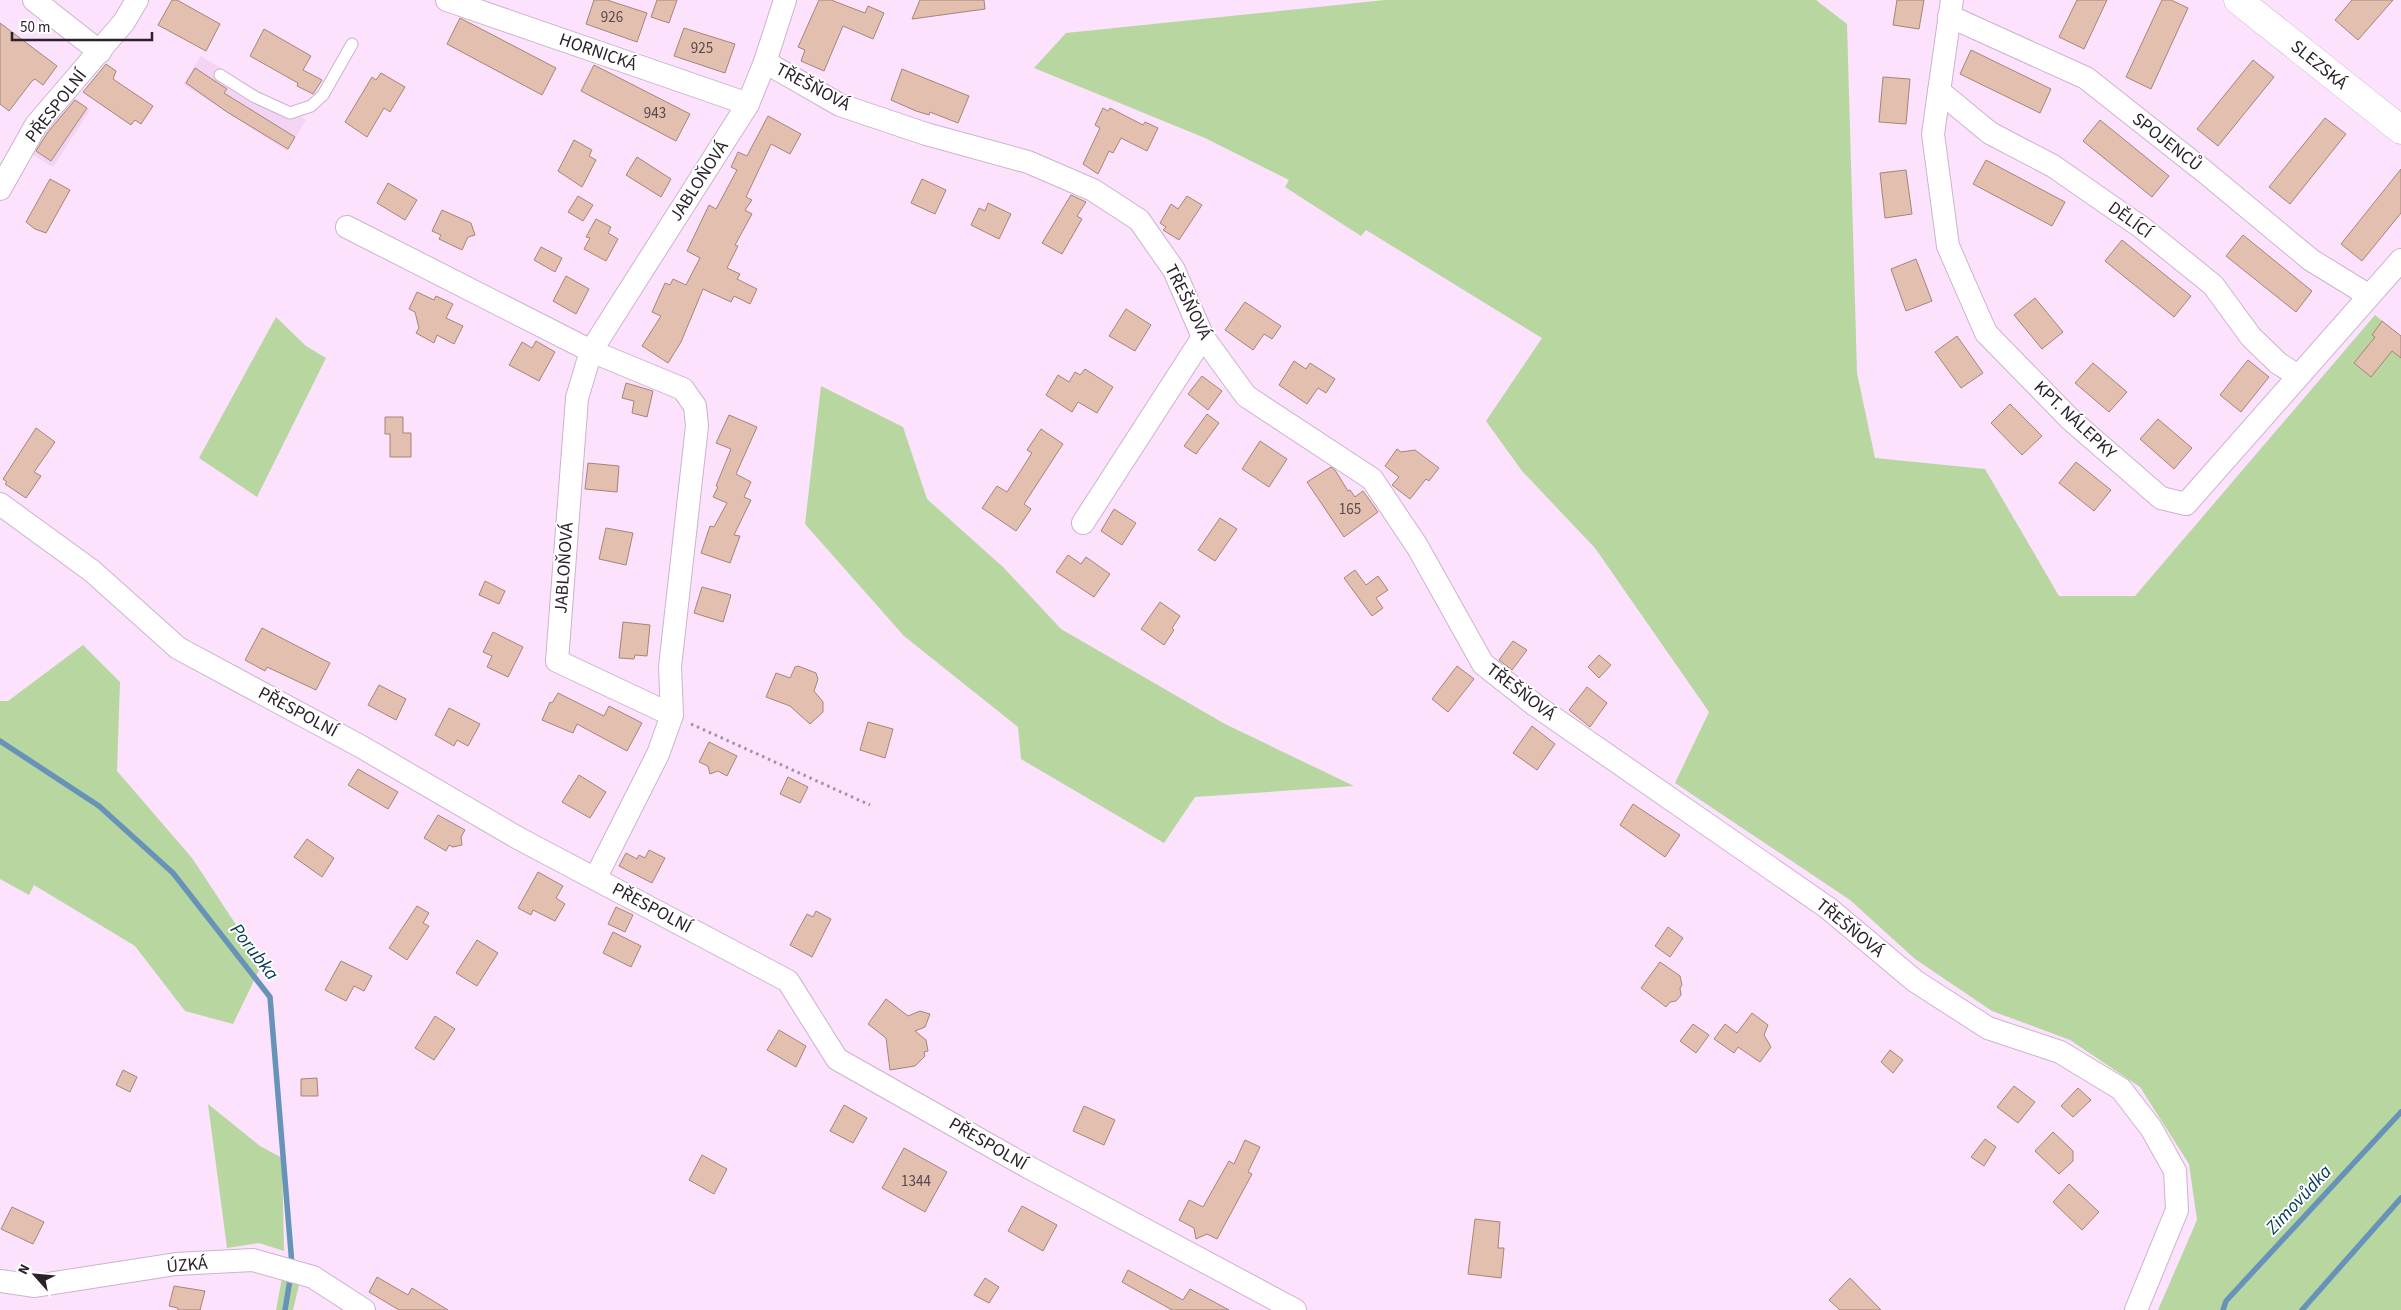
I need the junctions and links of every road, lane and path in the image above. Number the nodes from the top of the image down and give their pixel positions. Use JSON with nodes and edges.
{"nodes":[{"id":1,"x":34,"y":0,"type":"edge"},
{"id":2,"x":137,"y":0,"type":"edge"},
{"id":3,"x":447,"y":0,"type":"edge"},
{"id":4,"x":785,"y":0,"type":"edge"},
{"id":5,"x":2238,"y":0,"type":"edge"},
{"id":6,"x":1951,"y":8,"type":"edge"},
{"id":7,"x":352,"y":44,"type":"dead end"},
{"id":8,"x":100,"y":52,"type":"junction"},
{"id":9,"x":765,"y":62,"type":"junction"},
{"id":10,"x":220,"y":75,"type":"dead end"},
{"id":11,"x":1939,"y":91,"type":"junction"},
{"id":12,"x":748,"y":104,"type":"junction"},
{"id":13,"x":2401,"y":130,"type":"edge"},
{"id":14,"x":0,"y":189,"type":"edge"},
{"id":15,"x":347,"y":227,"type":"dead end"},
{"id":16,"x":2401,"y":260,"type":"edge"},
{"id":17,"x":2368,"y":295,"type":"junction"},
{"id":18,"x":1203,"y":337,"type":"junction"},
{"id":19,"x":591,"y":351,"type":"junction"},
{"id":20,"x":2298,"y":376,"type":"junction"},
{"id":21,"x":0,"y":504,"type":"edge"},
{"id":22,"x":1083,"y":522,"type":"dead end"},
{"id":23,"x":672,"y":715,"type":"junction"},
{"id":24,"x":870,"y":805,"type":"dead end"},
{"id":25,"x":596,"y":878,"type":"junction"},
{"id":26,"x":0,"y":1281,"type":"edge"},
{"id":27,"x":364,"y":1310,"type":"edge"},
{"id":28,"x":1296,"y":1310,"type":"edge"},
{"id":29,"x":2136,"y":1310,"type":"edge"}],
"edges":[{"from":1,"to":8,"type":"street"},
{"from":2,"to":8,"type":"street","name":"PŘESPOLNÍ"},
{"from":3,"to":12,"type":"street","name":"HORNICKÁ"},
{"from":4,"to":9,"type":"street","name":"JABLOŇOVÁ"},
{"from":5,"to":13,"type":"street","name":"SLEZSKÁ"},
{"from":6,"to":11,"type":"street","name":"KPT. NÁLEPKY"},
{"from":6,"to":17,"type":"street","name":"SPOJENCŮ"},
{"from":7,"to":10,"type":"lane"},
{"from":8,"to":14,"type":"street","name":"PŘESPOLNÍ"},
{"from":9,"to":12,"type":"street","name":"JABLOŇOVÁ"},
{"from":9,"to":18,"type":"street","name":"TŘEŠŇOVÁ"},
{"from":11,"to":20,"type":"street","name":"DĚLÍCÍ"},
{"from":11,"to":20,"type":"street","name":"KPT. NÁLEPKY"},
{"from":12,"to":19,"type":"street","name":"JABLOŇOVÁ"},
{"from":15,"to":19,"type":"street"},
{"from":16,"to":17,"type":"street","name":"KPT. NÁLEPKY"},
{"from":17,"to":20,"type":"street","name":"KPT. NÁLEPKY"},
{"from":18,"to":22,"type":"street"},
{"from":18,"to":29,"type":"street","name":"TŘEŠŇOVÁ"},
{"from":19,"to":23,"type":"street"},
{"from":19,"to":23,"type":"street","name":"JABLOŇOVÁ"},
{"from":21,"to":25,"type":"street","name":"PŘESPOLNÍ"},
{"from":23,"to":24,"type":"path"},
{"from":23,"to":25,"type":"street"},
{"from":25,"to":28,"type":"street","name":"PŘESPOLNÍ"},
{"from":26,"to":27,"type":"street","name":"ÚZKÁ"}]}
